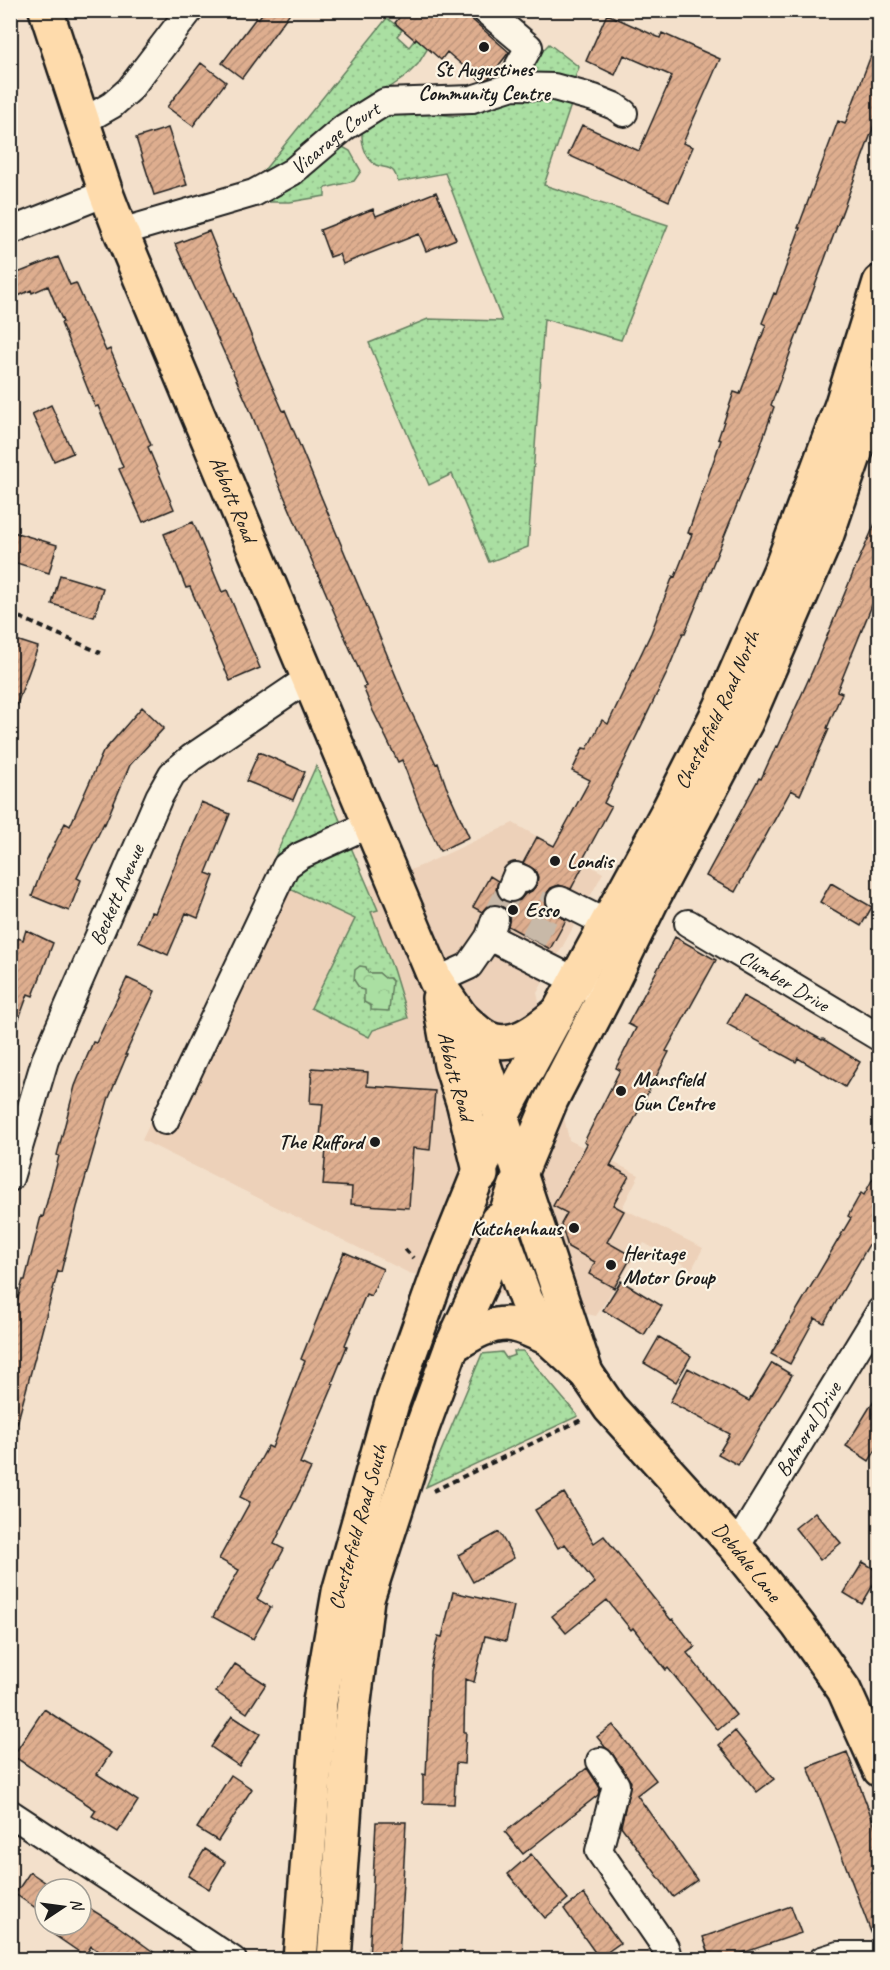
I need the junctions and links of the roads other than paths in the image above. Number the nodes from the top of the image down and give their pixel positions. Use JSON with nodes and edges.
{"nodes":[{"id":1,"x":46,"y":10,"type":"edge"},
{"id":2,"x":190,"y":10,"type":"edge"},
{"id":3,"x":485,"y":10,"type":"edge"},
{"id":4,"x":513,"y":86,"type":"junction"},
{"id":5,"x":624,"y":113,"type":"dead end"},
{"id":6,"x":82,"y":122,"type":"junction"},
{"id":7,"x":106,"y":193,"type":"junction"},
{"id":8,"x":10,"y":231,"type":"edge"},
{"id":9,"x":121,"y":232,"type":"junction"},
{"id":10,"x":879,"y":282,"type":"edge"},
{"id":11,"x":879,"y":381,"type":"edge"},
{"id":12,"x":845,"y":437,"type":"junction"},
{"id":13,"x":309,"y":678,"type":"junction"},
{"id":14,"x":370,"y":824,"type":"junction"},
{"id":15,"x":560,"y":900,"type":"dead end"},
{"id":16,"x":688,"y":923,"type":"dead end"},
{"id":17,"x":620,"y":930,"type":"junction"},
{"id":18,"x":436,"y":981,"type":"junction"},
{"id":19,"x":576,"y":981,"type":"junction"},
{"id":20,"x":605,"y":996,"type":"junction"},
{"id":21,"x":561,"y":1009,"type":"junction"},
{"id":22,"x":460,"y":1017,"type":"junction"},
{"id":23,"x":879,"y":1038,"type":"edge"},
{"id":24,"x":502,"y":1116,"type":"junction"},
{"id":25,"x":165,"y":1121,"type":"dead end"},
{"id":26,"x":480,"y":1171,"type":"junction"},
{"id":27,"x":520,"y":1174,"type":"junction"},
{"id":28,"x":10,"y":1178,"type":"edge"},
{"id":29,"x":501,"y":1231,"type":"junction"},
{"id":30,"x":879,"y":1311,"type":"edge"},
{"id":31,"x":548,"y":1338,"type":"junction"},
{"id":32,"x":452,"y":1346,"type":"junction"},
{"id":33,"x":586,"y":1373,"type":"junction"},
{"id":34,"x":736,"y":1547,"type":"junction"},
{"id":35,"x":600,"y":1761,"type":"dead end"},
{"id":36,"x":879,"y":1770,"type":"edge"},
{"id":37,"x":10,"y":1813,"type":"edge"},
{"id":38,"x":879,"y":1955,"type":"edge"},
{"id":39,"x":233,"y":1959,"type":"edge"},
{"id":40,"x":300,"y":1959,"type":"edge"},
{"id":41,"x":334,"y":1959,"type":"edge"},
{"id":42,"x":669,"y":1959,"type":"edge"},
{"id":43,"x":822,"y":1959,"type":"edge"}],
"edges":[{"from":1,"to":6,"type":"main road","name":"Abbott Road"},
{"from":2,"to":6,"type":"street"},
{"from":3,"to":4,"type":"street"},
{"from":4,"to":5,"type":"street","name":"Vicarage Court"},
{"from":4,"to":9,"type":"street","name":"Vicarage Court"},
{"from":6,"to":7,"type":"main road","name":"Abbott Road"},
{"from":7,"to":8,"type":"street"},
{"from":7,"to":9,"type":"main road","name":"Abbott Road"},
{"from":9,"to":13,"type":"main road","name":"Abbott Road"},
{"from":10,"to":12,"type":"main road","name":"Chesterfield Road North"},
{"from":11,"to":12,"type":"main road","name":"Chesterfield Road North"},
{"from":12,"to":17,"type":"main road","name":"Chesterfield Road North"},
{"from":13,"to":14,"type":"main road","name":"Abbott Road"},
{"from":13,"to":28,"type":"street","name":"Beckett Avenue"},
{"from":14,"to":18,"type":"main road","name":"Abbott Road"},
{"from":14,"to":25,"type":"street"},
{"from":15,"to":17,"type":"street"},
{"from":16,"to":23,"type":"street","name":"Clumber Drive"},
{"from":17,"to":19,"type":"main road","name":"Chesterfield Road North"},
{"from":17,"to":20,"type":"main road","name":"Chesterfield Road North"},
{"from":18,"to":19,"type":"street"},
{"from":18,"to":22,"type":"main road","name":"Abbott Road"},
{"from":18,"to":26,"type":"main road","name":"Abbott Road"},
{"from":19,"to":20,"type":"street"},
{"from":19,"to":21,"type":"main road","name":"Chesterfield Road North"},
{"from":20,"to":27,"type":"main road","name":"Chesterfield Road North"},
{"from":21,"to":22,"type":"main road"},
{"from":21,"to":24,"type":"main road","name":"Chesterfield Road North"},
{"from":22,"to":24,"type":"main road","name":"Abbott Road"},
{"from":24,"to":26,"type":"main road","name":"Chesterfield Road South"},
{"from":24,"to":27,"type":"main road","name":"Abbott Road"},
{"from":26,"to":29,"type":"main road","name":"Abbott Road"},
{"from":26,"to":40,"type":"main road","name":"Chesterfield Road South"},
{"from":27,"to":29,"type":"main road","name":"Chesterfield Road South"},
{"from":27,"to":33,"type":"main road","name":"Debdale Lane"},
{"from":29,"to":31,"type":"main road","name":"Debdale Lane"},
{"from":29,"to":32,"type":"main road","name":"Chesterfield Road South"},
{"from":30,"to":34,"type":"street","name":"Balmoral Drive"},
{"from":31,"to":32,"type":"main road"},
{"from":31,"to":33,"type":"main road","name":"Debdale Lane"},
{"from":32,"to":41,"type":"main road","name":"Chesterfield Road South"},
{"from":33,"to":34,"type":"main road","name":"Debdale Lane"},
{"from":34,"to":36,"type":"main road","name":"Debdale Lane"},
{"from":35,"to":42,"type":"street"},
{"from":37,"to":39,"type":"street"},
{"from":38,"to":43,"type":"street"}]}
